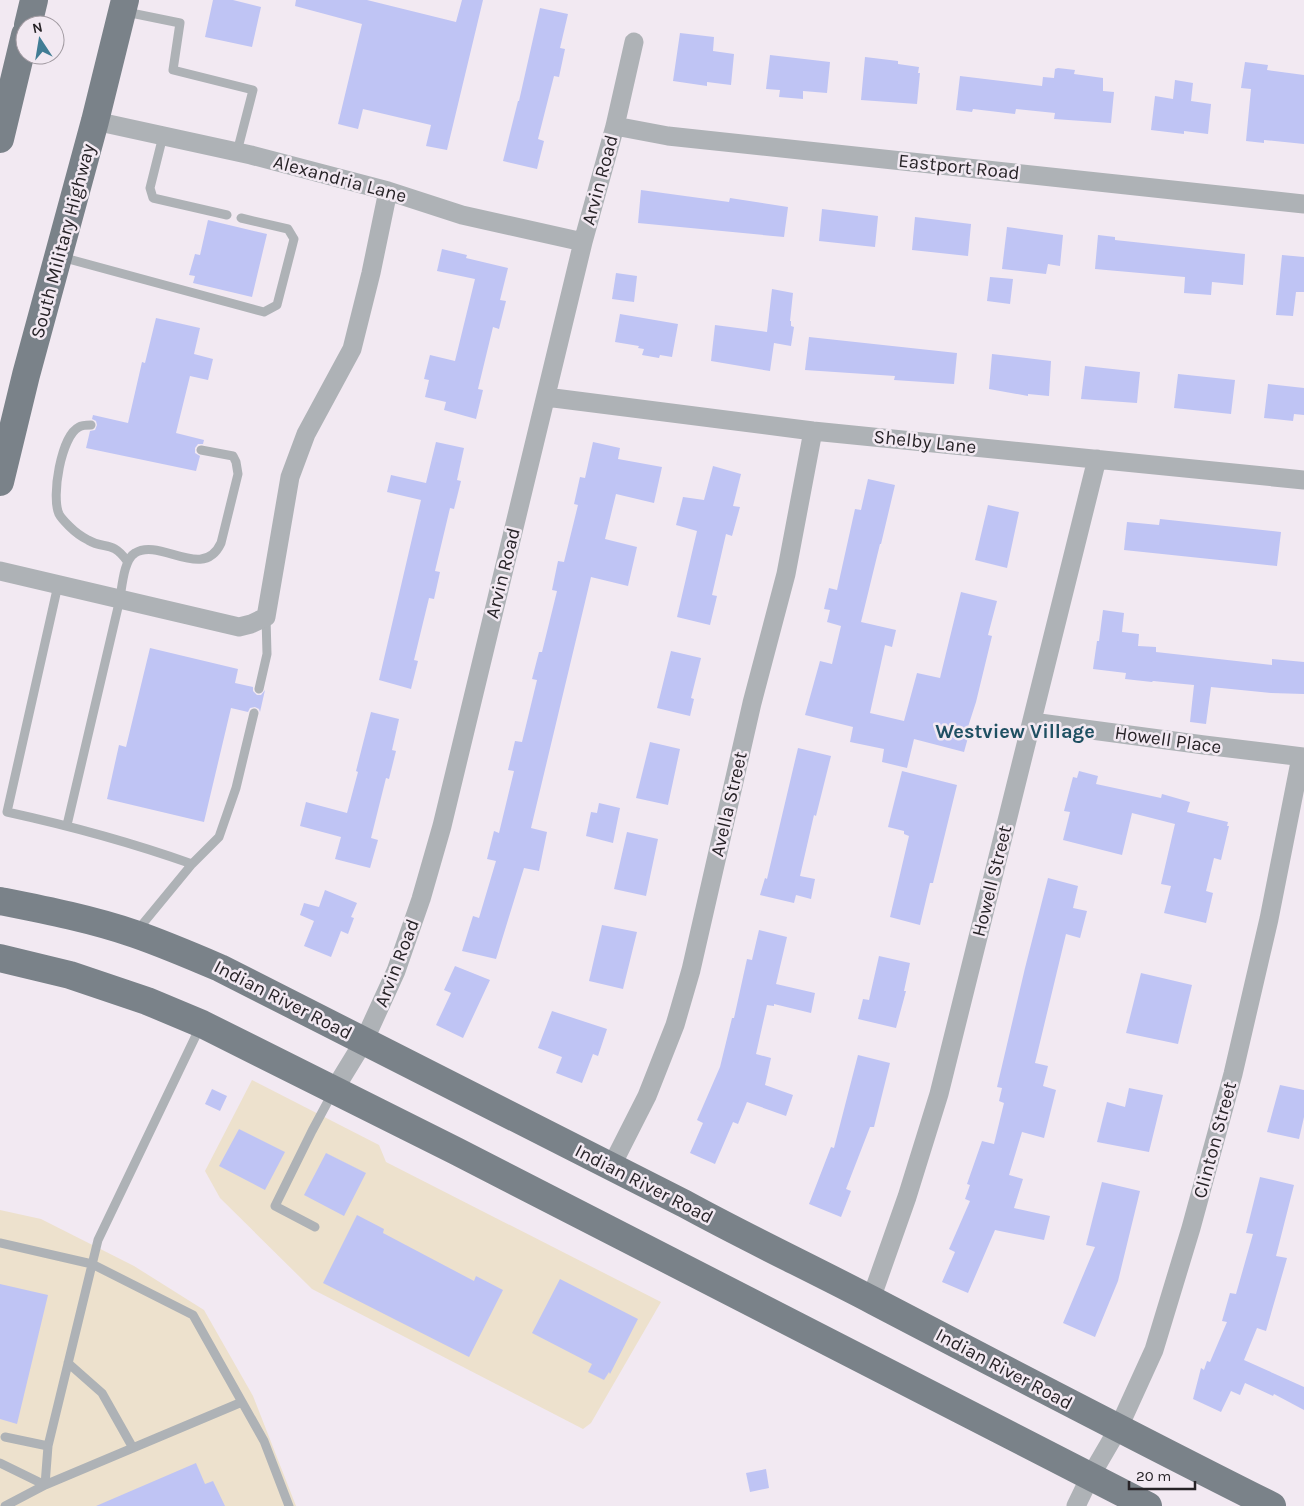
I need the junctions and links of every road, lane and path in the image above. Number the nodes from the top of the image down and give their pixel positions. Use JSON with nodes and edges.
{"nodes":[{"id":1,"x":34,"y":0,"type":"edge"},
{"id":2,"x":123,"y":6,"type":"edge"},
{"id":3,"x":30,"y":15,"type":"edge"},
{"id":4,"x":634,"y":42,"type":"dead end"},
{"id":5,"x":18,"y":65,"type":"edge"},
{"id":6,"x":95,"y":121,"type":"junction"},
{"id":7,"x":614,"y":126,"type":"junction"},
{"id":8,"x":163,"y":136,"type":"junction"},
{"id":9,"x":0,"y":139,"type":"edge"},
{"id":10,"x":237,"y":152,"type":"junction"},
{"id":11,"x":388,"y":191,"type":"junction"},
{"id":12,"x":1304,"y":204,"type":"edge"},
{"id":13,"x":227,"y":215,"type":"dead end"},
{"id":14,"x":241,"y":218,"type":"dead end"},
{"id":15,"x":584,"y":242,"type":"junction"},
{"id":16,"x":59,"y":256,"type":"junction"},
{"id":17,"x":546,"y":397,"type":"junction"},
{"id":18,"x":91,"y":425,"type":"dead end"},
{"id":19,"x":813,"y":430,"type":"junction"},
{"id":20,"x":201,"y":450,"type":"dead end"},
{"id":21,"x":1097,"y":459,"type":"junction"},
{"id":22,"x":1304,"y":480,"type":"edge"},
{"id":23,"x":0,"y":482,"type":"edge"},
{"id":24,"x":127,"y":562,"type":"junction"},
{"id":25,"x":0,"y":572,"type":"edge"},
{"id":26,"x":58,"y":585,"type":"junction"},
{"id":27,"x":120,"y":600,"type":"junction"},
{"id":28,"x":266,"y":617,"type":"junction"},
{"id":29,"x":259,"y":689,"type":"dead end"},
{"id":30,"x":254,"y":714,"type":"dead end"},
{"id":31,"x":1032,"y":722,"type":"junction"},
{"id":32,"x":1303,"y":757,"type":"edge"},
{"id":33,"x":67,"y":825,"type":"junction"},
{"id":34,"x":192,"y":864,"type":"junction"},
{"id":35,"x":0,"y":901,"type":"edge"},
{"id":36,"x":134,"y":934,"type":"junction"},
{"id":37,"x":0,"y":958,"type":"edge"},
{"id":38,"x":202,"y":1024,"type":"junction"},
{"id":39,"x":364,"y":1041,"type":"junction"},
{"id":40,"x":334,"y":1090,"type":"junction"},
{"id":41,"x":610,"y":1167,"type":"junction"},
{"id":42,"x":315,"y":1227,"type":"dead end"},
{"id":43,"x":0,"y":1243,"type":"edge"},
{"id":44,"x":92,"y":1264,"type":"junction"},
{"id":45,"x":871,"y":1300,"type":"junction"},
{"id":46,"x":68,"y":1363,"type":"junction"},
{"id":47,"x":242,"y":1402,"type":"junction"},
{"id":48,"x":1118,"y":1428,"type":"junction"},
{"id":49,"x":5,"y":1437,"type":"dead end"},
{"id":50,"x":48,"y":1446,"type":"junction"},
{"id":51,"x":133,"y":1448,"type":"junction"},
{"id":52,"x":0,"y":1463,"type":"edge"},
{"id":53,"x":1090,"y":1477,"type":"junction"},
{"id":54,"x":45,"y":1485,"type":"junction"},
{"id":55,"x":5,"y":1506,"type":"edge"},
{"id":56,"x":289,"y":1506,"type":"edge"},
{"id":57,"x":1076,"y":1506,"type":"edge"},
{"id":58,"x":1148,"y":1506,"type":"edge"},
{"id":59,"x":1272,"y":1506,"type":"edge"}],
"edges":[{"from":1,"to":3,"type":"main road"},
{"from":2,"to":6,"type":"main road","name":"South Military Highway"},
{"from":2,"to":10,"type":"lane"},
{"from":4,"to":7,"type":"street","name":"Arvin Road"},
{"from":5,"to":9,"type":"main road"},
{"from":6,"to":8,"type":"street","name":"Alexandria Lane"},
{"from":6,"to":16,"type":"main road","name":"South Military Highway"},
{"from":7,"to":12,"type":"street","name":"Eastport Road"},
{"from":7,"to":15,"type":"street","name":"Arvin Road"},
{"from":8,"to":10,"type":"street","name":"Alexandria Lane"},
{"from":8,"to":13,"type":"lane"},
{"from":10,"to":11,"type":"street","name":"Alexandria Lane"},
{"from":11,"to":15,"type":"street","name":"Alexandria Lane"},
{"from":11,"to":28,"type":"street"},
{"from":14,"to":16,"type":"lane"},
{"from":15,"to":17,"type":"street","name":"Arvin Road"},
{"from":16,"to":23,"type":"main road","name":"South Military Highway"},
{"from":17,"to":19,"type":"street","name":"Shelby Lane"},
{"from":17,"to":39,"type":"street","name":"Arvin Road"},
{"from":18,"to":24,"type":"lane"},
{"from":19,"to":21,"type":"street","name":"Shelby Lane"},
{"from":19,"to":41,"type":"street","name":"Avella Street"},
{"from":20,"to":24,"type":"lane"},
{"from":21,"to":22,"type":"street","name":"Shelby Lane"},
{"from":21,"to":31,"type":"street","name":"Howell Street"},
{"from":24,"to":27,"type":"lane"},
{"from":25,"to":26,"type":"street"},
{"from":26,"to":27,"type":"street"},
{"from":26,"to":33,"type":"lane"},
{"from":27,"to":28,"type":"street"},
{"from":27,"to":33,"type":"lane"},
{"from":28,"to":29,"type":"lane"},
{"from":30,"to":34,"type":"lane"},
{"from":31,"to":32,"type":"street","name":"Howell Place"},
{"from":31,"to":45,"type":"street","name":"Howell Street"},
{"from":32,"to":48,"type":"street","name":"Clinton Street"},
{"from":33,"to":34,"type":"lane"},
{"from":34,"to":36,"type":"lane"},
{"from":35,"to":36,"type":"main road","name":"Indian River Road"},
{"from":36,"to":39,"type":"main road","name":"Indian River Road"},
{"from":37,"to":38,"type":"main road"},
{"from":38,"to":40,"type":"main road"},
{"from":38,"to":44,"type":"lane"},
{"from":39,"to":40,"type":"street","name":"Arvin Road"},
{"from":39,"to":41,"type":"main road","name":"Indian River Road"},
{"from":40,"to":42,"type":"lane"},
{"from":40,"to":53,"type":"main road"},
{"from":41,"to":45,"type":"main road","name":"Indian River Road"},
{"from":43,"to":44,"type":"lane"},
{"from":44,"to":46,"type":"lane"},
{"from":44,"to":47,"type":"lane"},
{"from":45,"to":48,"type":"main road","name":"Indian River Road"},
{"from":46,"to":50,"type":"lane"},
{"from":46,"to":51,"type":"lane"},
{"from":47,"to":51,"type":"lane"},
{"from":47,"to":56,"type":"lane"},
{"from":48,"to":53,"type":"street","name":"Clinton Street"},
{"from":48,"to":59,"type":"main road","name":"Indian River Road"},
{"from":49,"to":50,"type":"lane"},
{"from":50,"to":54,"type":"lane"},
{"from":51,"to":54,"type":"lane"},
{"from":52,"to":54,"type":"lane"},
{"from":53,"to":57,"type":"street","name":"Clinton Street"},
{"from":53,"to":58,"type":"main road"},
{"from":54,"to":55,"type":"lane"}]}
